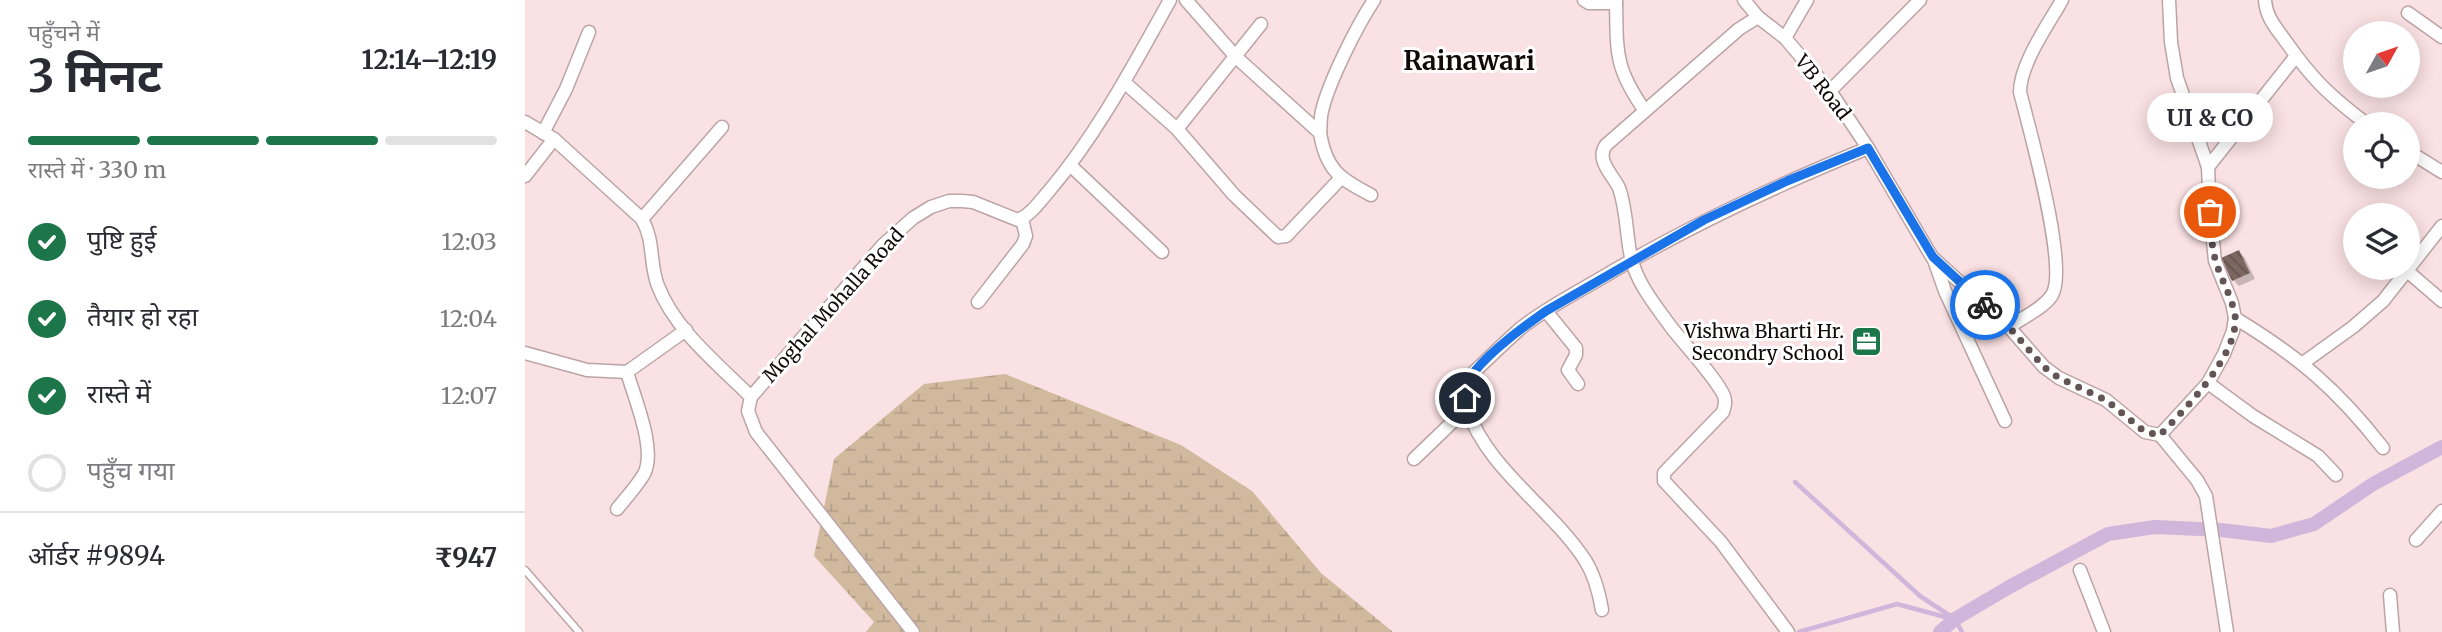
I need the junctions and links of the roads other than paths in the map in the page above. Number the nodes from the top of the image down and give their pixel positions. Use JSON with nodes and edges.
{"nodes":[{"id":1,"x":1170,"y":0,"type":"edge"},
{"id":2,"x":1186,"y":0,"type":"edge"},
{"id":3,"x":1374,"y":0,"type":"edge"},
{"id":4,"x":1584,"y":0,"type":"edge"},
{"id":5,"x":1744,"y":0,"type":"edge"},
{"id":6,"x":1807,"y":0,"type":"edge"},
{"id":7,"x":1920,"y":0,"type":"edge"},
{"id":8,"x":2061,"y":0,"type":"edge"},
{"id":9,"x":2169,"y":0,"type":"edge"},
{"id":10,"x":2265,"y":0,"type":"edge"},
{"id":11,"x":1616,"y":2,"type":"edge"},
{"id":12,"x":2407,"y":13,"type":"dead end"},
{"id":13,"x":1758,"y":17,"type":"junction"},
{"id":14,"x":1261,"y":24,"type":"dead end"},
{"id":15,"x":589,"y":32,"type":"dead end"},
{"id":16,"x":2442,"y":37,"type":"edge"},
{"id":17,"x":1784,"y":38,"type":"junction"},
{"id":18,"x":2296,"y":56,"type":"junction"},
{"id":19,"x":1236,"y":57,"type":"junction"},
{"id":20,"x":1124,"y":82,"type":"junction"},
{"id":21,"x":1830,"y":90,"type":"junction"},
{"id":22,"x":1645,"y":111,"type":"junction"},
{"id":23,"x":2351,"y":112,"type":"edge"},
{"id":24,"x":525,"y":122,"type":"edge"},
{"id":25,"x":722,"y":127,"type":"dead end"},
{"id":26,"x":1177,"y":129,"type":"junction"},
{"id":27,"x":1321,"y":133,"type":"junction"},
{"id":28,"x":549,"y":136,"type":"junction"},
{"id":29,"x":1868,"y":148,"type":"junction"},
{"id":30,"x":2420,"y":158,"type":"edge"},
{"id":31,"x":1070,"y":165,"type":"junction"},
{"id":32,"x":2208,"y":167,"type":"junction"},
{"id":33,"x":2442,"y":172,"type":"edge"},
{"id":34,"x":525,"y":176,"type":"edge"},
{"id":35,"x":1341,"y":178,"type":"junction"},
{"id":36,"x":1371,"y":195,"type":"dead end"},
{"id":37,"x":642,"y":219,"type":"junction"},
{"id":38,"x":1022,"y":219,"type":"junction"},
{"id":39,"x":2442,"y":226,"type":"edge"},
{"id":40,"x":1162,"y":252,"type":"dead end"},
{"id":41,"x":2420,"y":253,"type":"edge"},
{"id":42,"x":1933,"y":257,"type":"junction"},
{"id":43,"x":1632,"y":260,"type":"junction"},
{"id":44,"x":2399,"y":280,"type":"edge"},
{"id":45,"x":2417,"y":280,"type":"edge"},
{"id":46,"x":978,"y":302,"type":"dead end"},
{"id":47,"x":2442,"y":302,"type":"edge"},
{"id":48,"x":1546,"y":311,"type":"junction"},
{"id":49,"x":2235,"y":318,"type":"junction"},
{"id":50,"x":2009,"y":327,"type":"junction"},
{"id":51,"x":686,"y":330,"type":"junction"},
{"id":52,"x":525,"y":353,"type":"edge"},
{"id":53,"x":2303,"y":363,"type":"junction"},
{"id":54,"x":627,"y":372,"type":"junction"},
{"id":55,"x":2208,"y":383,"type":"junction"},
{"id":56,"x":1577,"y":384,"type":"dead end"},
{"id":57,"x":751,"y":397,"type":"junction"},
{"id":58,"x":1467,"y":408,"type":"junction"},
{"id":59,"x":2005,"y":421,"type":"dead end"},
{"id":60,"x":2160,"y":435,"type":"junction"},
{"id":61,"x":2383,"y":449,"type":"dead end"},
{"id":62,"x":1414,"y":459,"type":"dead end"},
{"id":63,"x":2336,"y":475,"type":"dead end"},
{"id":64,"x":617,"y":509,"type":"dead end"},
{"id":65,"x":2442,"y":510,"type":"edge"},
{"id":66,"x":2416,"y":540,"type":"dead end"},
{"id":67,"x":525,"y":570,"type":"edge"},
{"id":68,"x":2080,"y":570,"type":"dead end"},
{"id":69,"x":2390,"y":595,"type":"dead end"},
{"id":70,"x":1602,"y":610,"type":"dead end"},
{"id":71,"x":1787,"y":630,"type":"edge"},
{"id":72,"x":579,"y":632,"type":"edge"},
{"id":73,"x":913,"y":632,"type":"edge"},
{"id":74,"x":2104,"y":632,"type":"edge"},
{"id":75,"x":2227,"y":632,"type":"edge"},
{"id":76,"x":2393,"y":632,"type":"edge"}],
"edges":[{"from":1,"to":20,"type":"street"},
{"from":2,"to":19,"type":"street"},
{"from":3,"to":27,"type":"street"},
{"from":4,"to":11,"type":"street"},
{"from":5,"to":13,"type":"street","name":"VB Road"},
{"from":6,"to":17,"type":"street"},
{"from":7,"to":21,"type":"street"},
{"from":8,"to":50,"type":"street"},
{"from":9,"to":32,"type":"street"},
{"from":10,"to":18,"type":"street"},
{"from":11,"to":22,"type":"street"},
{"from":12,"to":16,"type":"street"},
{"from":13,"to":17,"type":"street","name":"VB Road"},
{"from":13,"to":22,"type":"street"},
{"from":14,"to":19,"type":"street"},
{"from":15,"to":28,"type":"street"},
{"from":17,"to":21,"type":"street","name":"VB Road"},
{"from":18,"to":23,"type":"street"},
{"from":18,"to":32,"type":"street"},
{"from":19,"to":26,"type":"street"},
{"from":19,"to":27,"type":"street"},
{"from":20,"to":26,"type":"street"},
{"from":20,"to":31,"type":"street"},
{"from":21,"to":29,"type":"street","name":"VB Road"},
{"from":22,"to":43,"type":"street"},
{"from":24,"to":28,"type":"street"},
{"from":25,"to":37,"type":"street"},
{"from":26,"to":35,"type":"street"},
{"from":27,"to":35,"type":"street"},
{"from":28,"to":34,"type":"street"},
{"from":28,"to":37,"type":"street"},
{"from":29,"to":42,"type":"street","name":"VB Road"},
{"from":29,"to":43,"type":"street"},
{"from":30,"to":33,"type":"street"},
{"from":31,"to":38,"type":"street"},
{"from":31,"to":40,"type":"street"},
{"from":32,"to":49,"type":"street"},
{"from":35,"to":36,"type":"street"},
{"from":37,"to":51,"type":"street"},
{"from":38,"to":46,"type":"street"},
{"from":38,"to":57,"type":"street","name":"Moghal Mohalla Road"},
{"from":39,"to":41,"type":"street"},
{"from":42,"to":50,"type":"street","name":"VB Road"},
{"from":42,"to":59,"type":"street"},
{"from":43,"to":48,"type":"street"},
{"from":43,"to":71,"type":"street"},
{"from":44,"to":53,"type":"street"},
{"from":45,"to":47,"type":"street"},
{"from":48,"to":56,"type":"street"},
{"from":48,"to":58,"type":"street"},
{"from":49,"to":53,"type":"street"},
{"from":49,"to":55,"type":"street"},
{"from":50,"to":60,"type":"street","name":"VB Road"},
{"from":51,"to":54,"type":"street"},
{"from":51,"to":57,"type":"street"},
{"from":52,"to":54,"type":"street"},
{"from":53,"to":61,"type":"street"},
{"from":54,"to":64,"type":"street"},
{"from":55,"to":60,"type":"street"},
{"from":55,"to":63,"type":"street"},
{"from":57,"to":73,"type":"street"},
{"from":58,"to":62,"type":"street"},
{"from":58,"to":70,"type":"street"},
{"from":60,"to":75,"type":"street"},
{"from":65,"to":66,"type":"street"},
{"from":67,"to":72,"type":"lane"},
{"from":68,"to":74,"type":"street"},
{"from":69,"to":76,"type":"street"}]}
